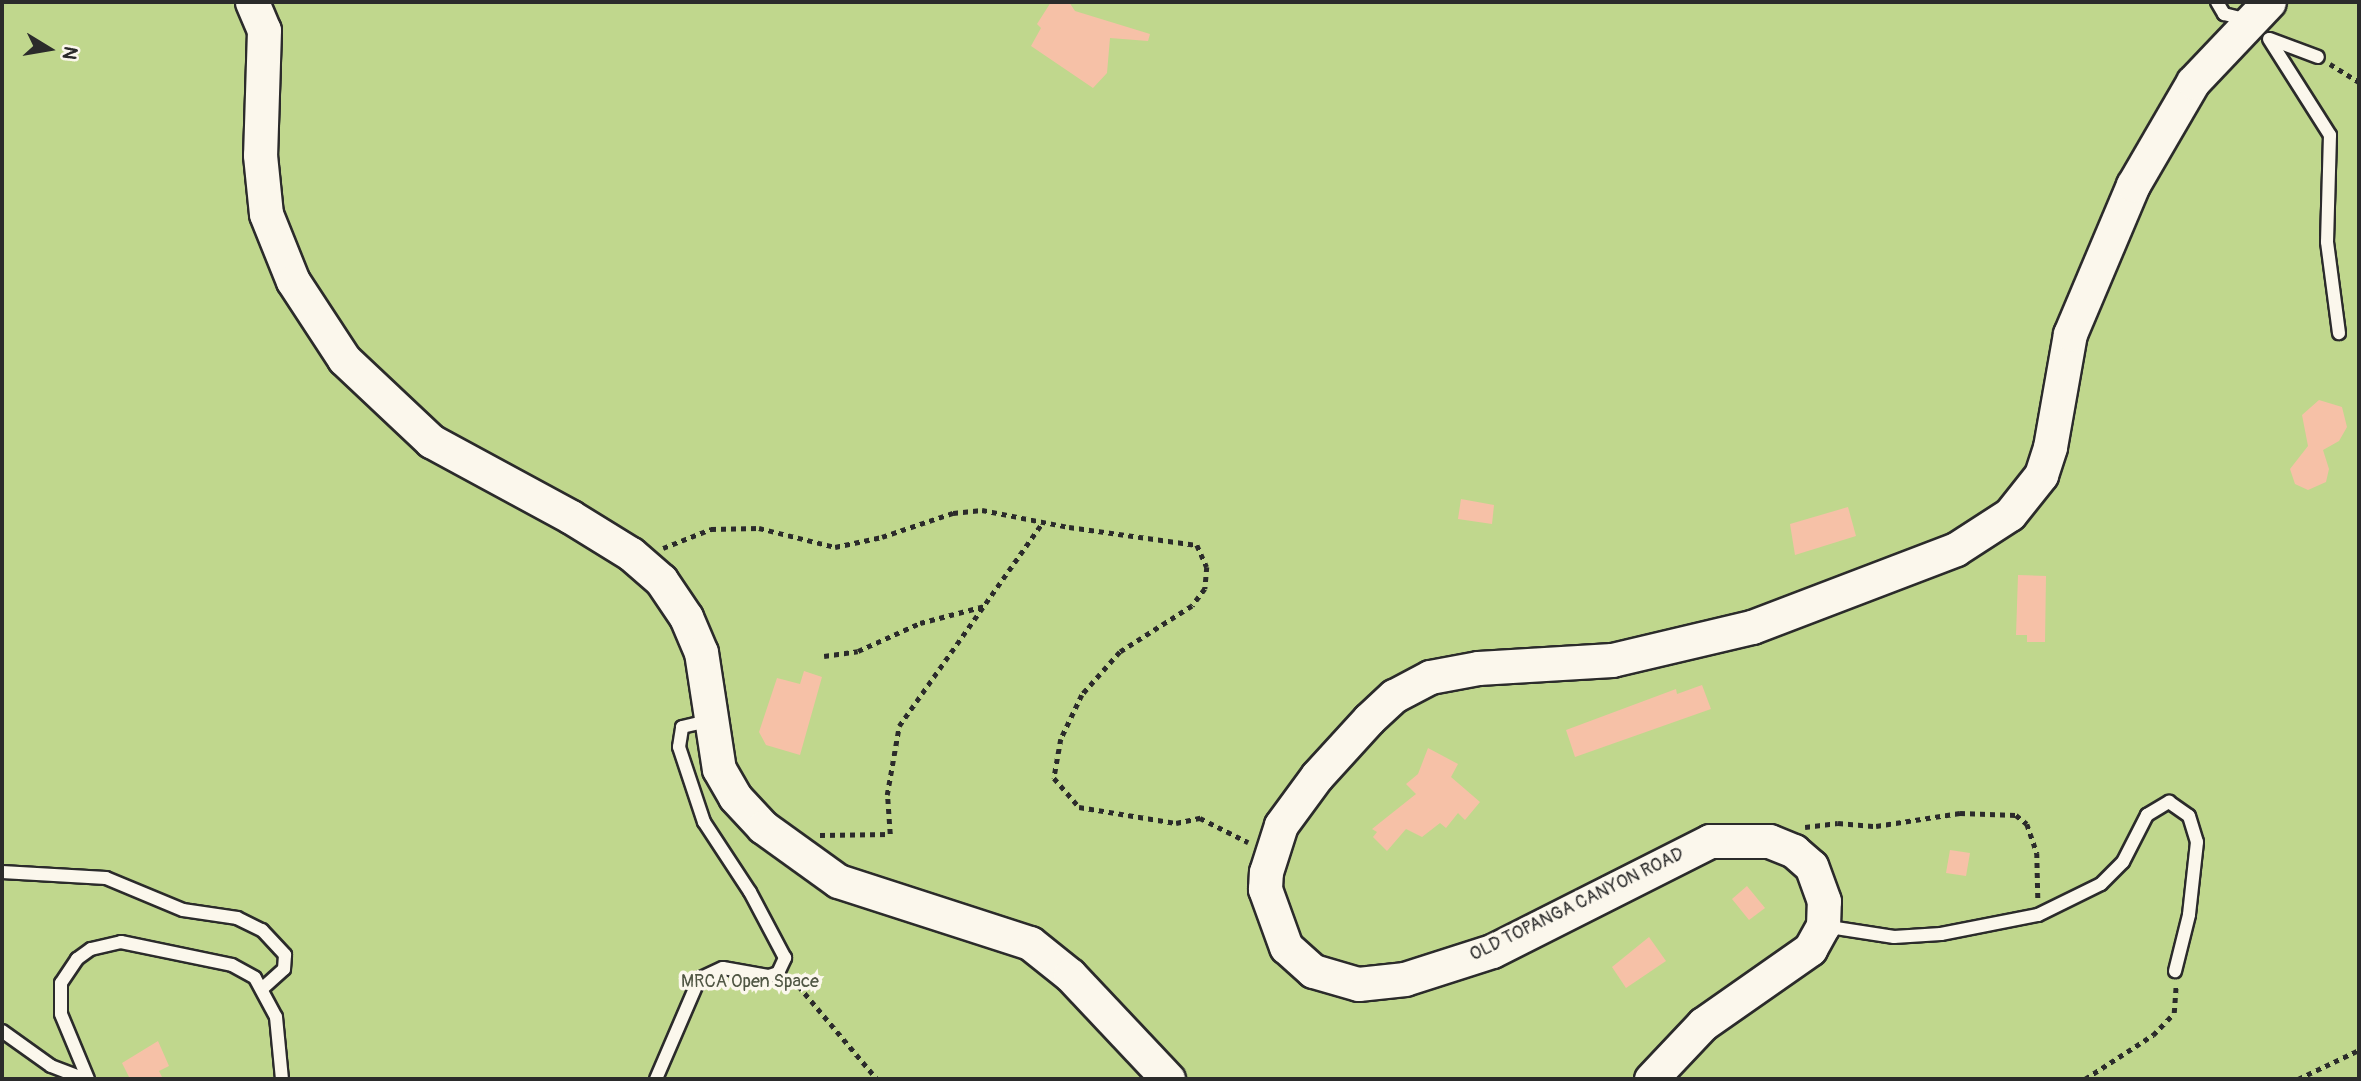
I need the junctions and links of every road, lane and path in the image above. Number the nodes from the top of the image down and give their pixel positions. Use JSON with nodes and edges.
{"nodes":[{"id":1,"x":253,"y":2,"type":"edge"},
{"id":2,"x":2217,"y":2,"type":"edge"},
{"id":3,"x":2263,"y":20,"type":"edge"},
{"id":4,"x":2318,"y":57,"type":"joint"},
{"id":5,"x":2359,"y":82,"type":"edge"},
{"id":6,"x":2339,"y":333,"type":"dead end"},
{"id":7,"x":1043,"y":522,"type":"junction"},
{"id":8,"x":656,"y":551,"type":"dead end"},
{"id":9,"x":985,"y":606,"type":"junction"},
{"id":10,"x":824,"y":656,"type":"dead end"},
{"id":11,"x":709,"y":721,"type":"junction"},
{"id":12,"x":820,"y":835,"type":"dead end"},
{"id":13,"x":1782,"y":845,"type":"junction"},
{"id":14,"x":1270,"y":854,"type":"junction"},
{"id":15,"x":2,"y":872,"type":"edge"},
{"id":16,"x":2038,"y":915,"type":"junction"},
{"id":17,"x":1823,"y":926,"type":"junction"},
{"id":18,"x":783,"y":967,"type":"junction"},
{"id":19,"x":2175,"y":971,"type":"joint"},
{"id":20,"x":263,"y":988,"type":"junction"},
{"id":21,"x":2,"y":1031,"type":"edge"},
{"id":22,"x":2359,"y":1050,"type":"edge"},
{"id":23,"x":87,"y":1079,"type":"edge"},
{"id":24,"x":282,"y":1079,"type":"edge"},
{"id":25,"x":656,"y":1079,"type":"edge"},
{"id":26,"x":877,"y":1079,"type":"edge"},
{"id":27,"x":1168,"y":1079,"type":"edge"},
{"id":28,"x":1651,"y":1079,"type":"edge"},
{"id":29,"x":2085,"y":1079,"type":"edge"},
{"id":30,"x":2298,"y":1079,"type":"edge"}],
"edges":[{"from":1,"to":11,"type":"main road"},
{"from":2,"to":3,"type":"lane"},
{"from":3,"to":4,"type":"lane"},
{"from":3,"to":6,"type":"lane"},
{"from":3,"to":14,"type":"main road","name":"OLD TOPANGA CANYON ROAD"},
{"from":4,"to":5,"type":"path"},
{"from":7,"to":8,"type":"path"},
{"from":7,"to":9,"type":"path"},
{"from":7,"to":14,"type":"path"},
{"from":9,"to":10,"type":"path"},
{"from":9,"to":12,"type":"path"},
{"from":11,"to":18,"type":"lane"},
{"from":11,"to":27,"type":"main road"},
{"from":13,"to":14,"type":"main road","name":"OLD TOPANGA CANYON ROAD"},
{"from":13,"to":16,"type":"path"},
{"from":13,"to":17,"type":"main road","name":"OLD TOPANGA CANYON ROAD"},
{"from":15,"to":20,"type":"lane"},
{"from":16,"to":17,"type":"lane"},
{"from":16,"to":19,"type":"lane"},
{"from":17,"to":28,"type":"main road"},
{"from":18,"to":25,"type":"lane"},
{"from":18,"to":26,"type":"path"},
{"from":19,"to":29,"type":"path"},
{"from":20,"to":23,"type":"lane"},
{"from":20,"to":24,"type":"lane"},
{"from":21,"to":23,"type":"lane"},
{"from":22,"to":30,"type":"path"}]}
